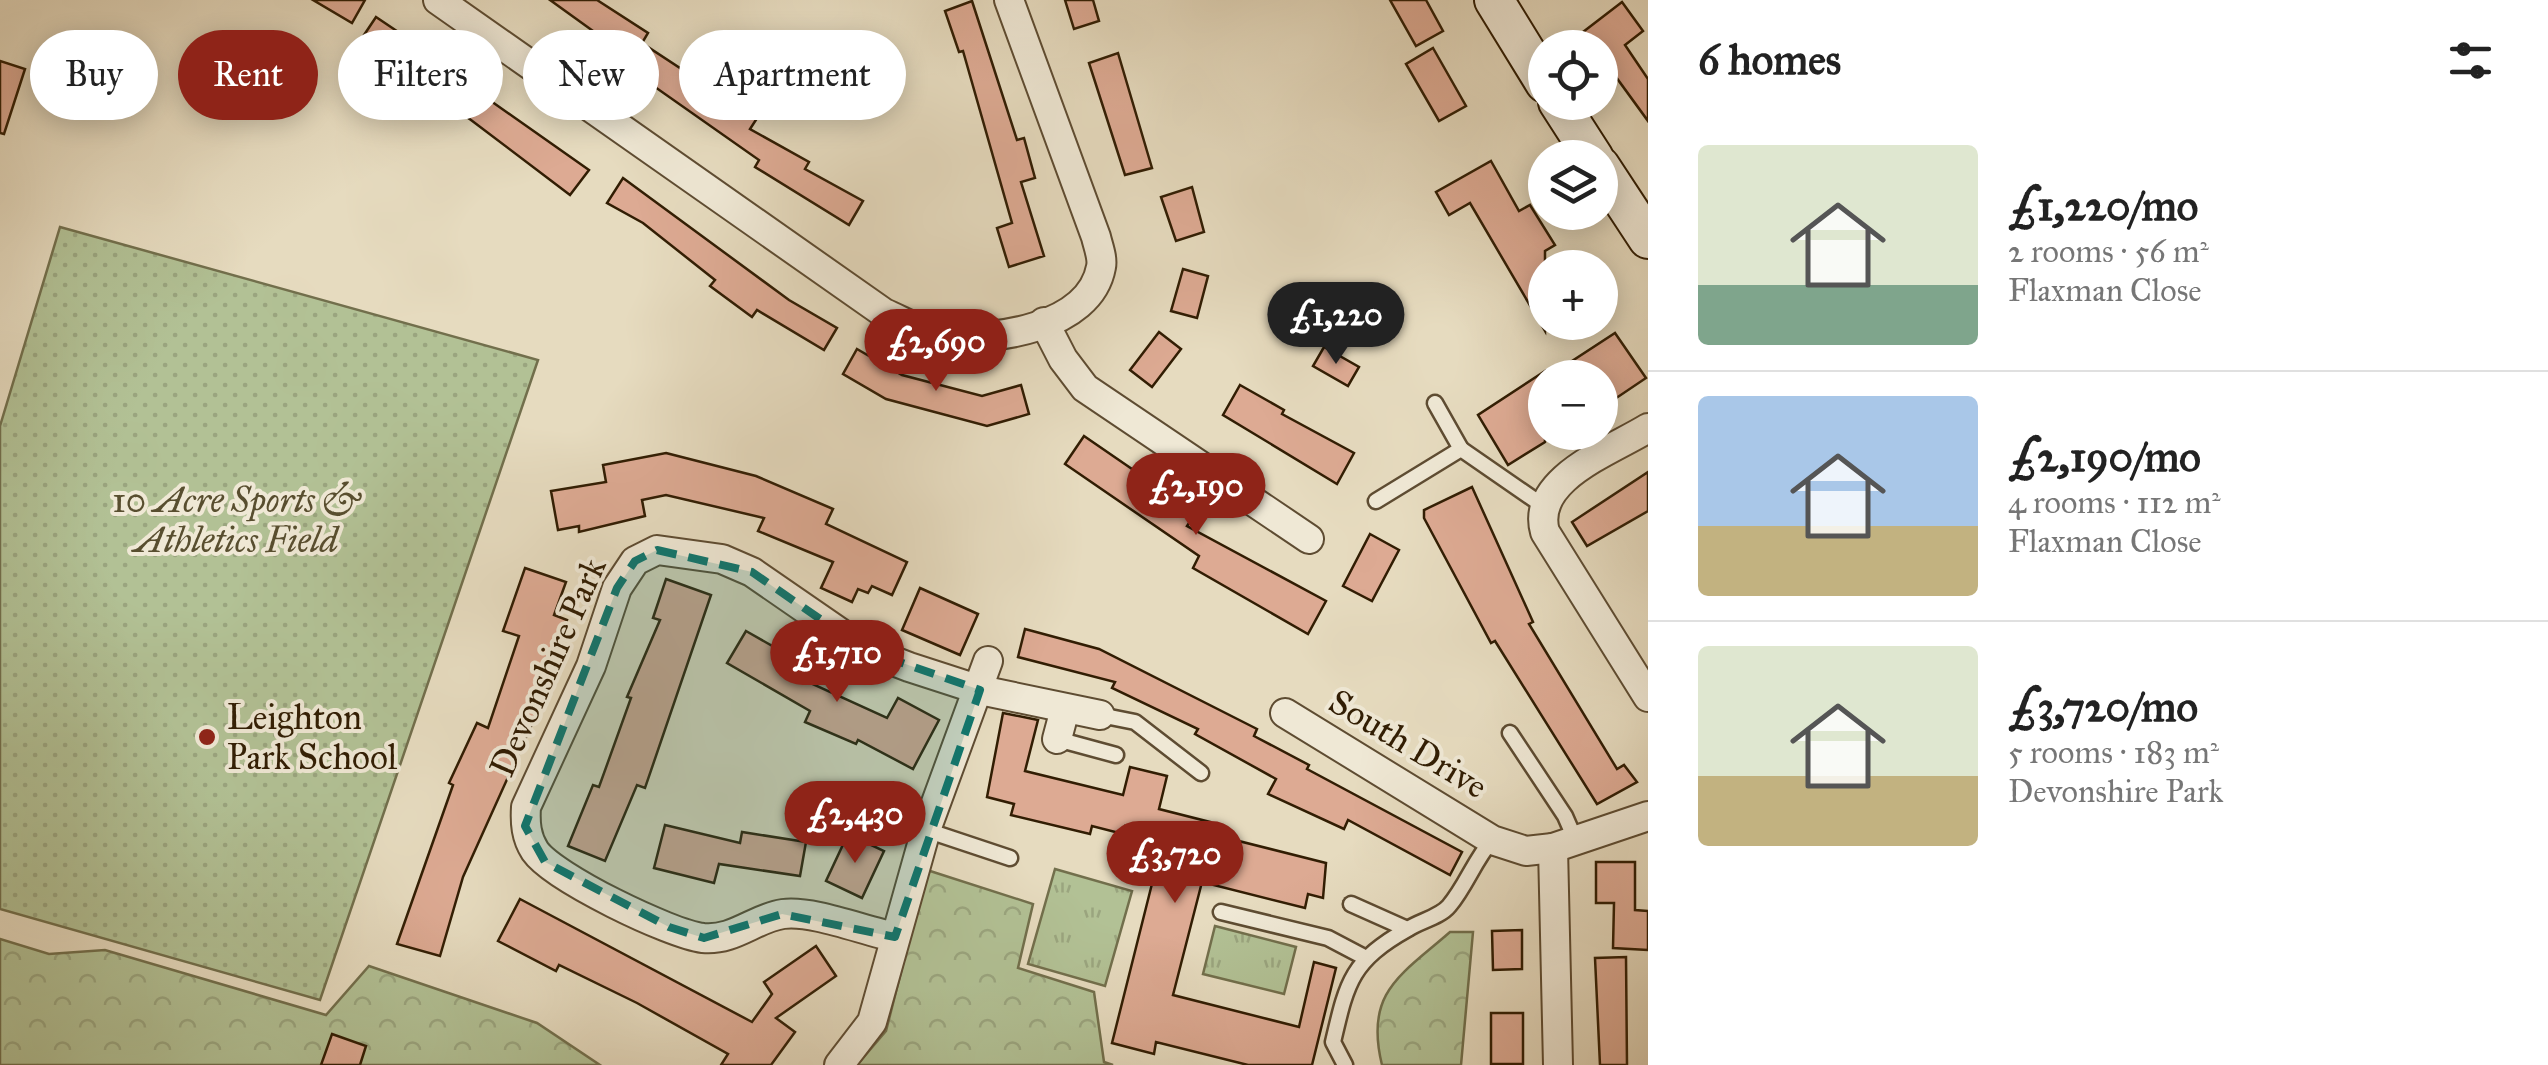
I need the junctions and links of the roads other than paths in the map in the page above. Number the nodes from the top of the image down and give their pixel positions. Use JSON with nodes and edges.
{"nodes":[{"id":1,"x":438,"y":0,"type":"edge"},
{"id":2,"x":1009,"y":0,"type":"edge"},
{"id":3,"x":1494,"y":0,"type":"edge"},
{"id":4,"x":1528,"y":55,"type":"edge"},
{"id":5,"x":1618,"y":193,"type":"edge"},
{"id":6,"x":1648,"y":239,"type":"edge"},
{"id":7,"x":1044,"y":322,"type":"junction"},
{"id":8,"x":1435,"y":403,"type":"dead end"},
{"id":9,"x":1648,"y":428,"type":"edge"},
{"id":10,"x":1461,"y":449,"type":"junction"},
{"id":11,"x":1376,"y":501,"type":"dead end"},
{"id":12,"x":1542,"y":505,"type":"junction"},
{"id":13,"x":1309,"y":539,"type":"dead end"},
{"id":14,"x":988,"y":661,"type":"dead end"},
{"id":15,"x":980,"y":690,"type":"junction"},
{"id":16,"x":1648,"y":697,"type":"edge"},
{"id":17,"x":1065,"y":710,"type":"junction"},
{"id":18,"x":1285,"y":713,"type":"dead end"},
{"id":19,"x":1100,"y":715,"type":"joint"},
{"id":20,"x":1510,"y":733,"type":"dead end"},
{"id":21,"x":1058,"y":740,"type":"joint"},
{"id":22,"x":1116,"y":755,"type":"dead end"},
{"id":23,"x":1201,"y":773,"type":"dead end"},
{"id":24,"x":1648,"y":816,"type":"edge"},
{"id":25,"x":926,"y":830,"type":"junction"},
{"id":26,"x":1492,"y":840,"type":"junction"},
{"id":27,"x":1564,"y":844,"type":"junction"},
{"id":28,"x":1010,"y":858,"type":"dead end"},
{"id":29,"x":1351,"y":904,"type":"dead end"},
{"id":30,"x":1221,"y":912,"type":"dead end"},
{"id":31,"x":1407,"y":929,"type":"junction"},
{"id":32,"x":894,"y":938,"type":"junction"},
{"id":33,"x":1366,"y":958,"type":"junction"},
{"id":34,"x":839,"y":1065,"type":"edge"},
{"id":35,"x":1345,"y":1065,"type":"edge"},
{"id":36,"x":1558,"y":1065,"type":"edge"}],
"edges":[{"from":1,"to":7,"type":"street"},
{"from":2,"to":7,"type":"street"},
{"from":3,"to":4,"type":"main road"},
{"from":5,"to":6,"type":"main road"},
{"from":7,"to":13,"type":"street"},
{"from":8,"to":10,"type":"lane"},
{"from":9,"to":12,"type":"street"},
{"from":10,"to":11,"type":"lane"},
{"from":10,"to":12,"type":"lane"},
{"from":12,"to":16,"type":"street"},
{"from":14,"to":15,"type":"street"},
{"from":15,"to":17,"type":"street","name":"Devonshire Park"},
{"from":15,"to":25,"type":"street"},
{"from":15,"to":32,"type":"street","name":"Devonshire Park"},
{"from":17,"to":19,"type":"street","name":"Devonshire Park"},
{"from":17,"to":21,"type":"street"},
{"from":18,"to":26,"type":"street","name":"South Drive"},
{"from":19,"to":23,"type":"lane","name":"Devonshire Park"},
{"from":20,"to":27,"type":"lane"},
{"from":21,"to":22,"type":"lane"},
{"from":24,"to":27,"type":"street"},
{"from":25,"to":28,"type":"lane"},
{"from":25,"to":32,"type":"street"},
{"from":26,"to":27,"type":"street"},
{"from":26,"to":31,"type":"lane"},
{"from":27,"to":36,"type":"street"},
{"from":29,"to":31,"type":"lane"},
{"from":30,"to":33,"type":"lane"},
{"from":31,"to":33,"type":"lane"},
{"from":32,"to":34,"type":"street"},
{"from":33,"to":35,"type":"lane"}]}
